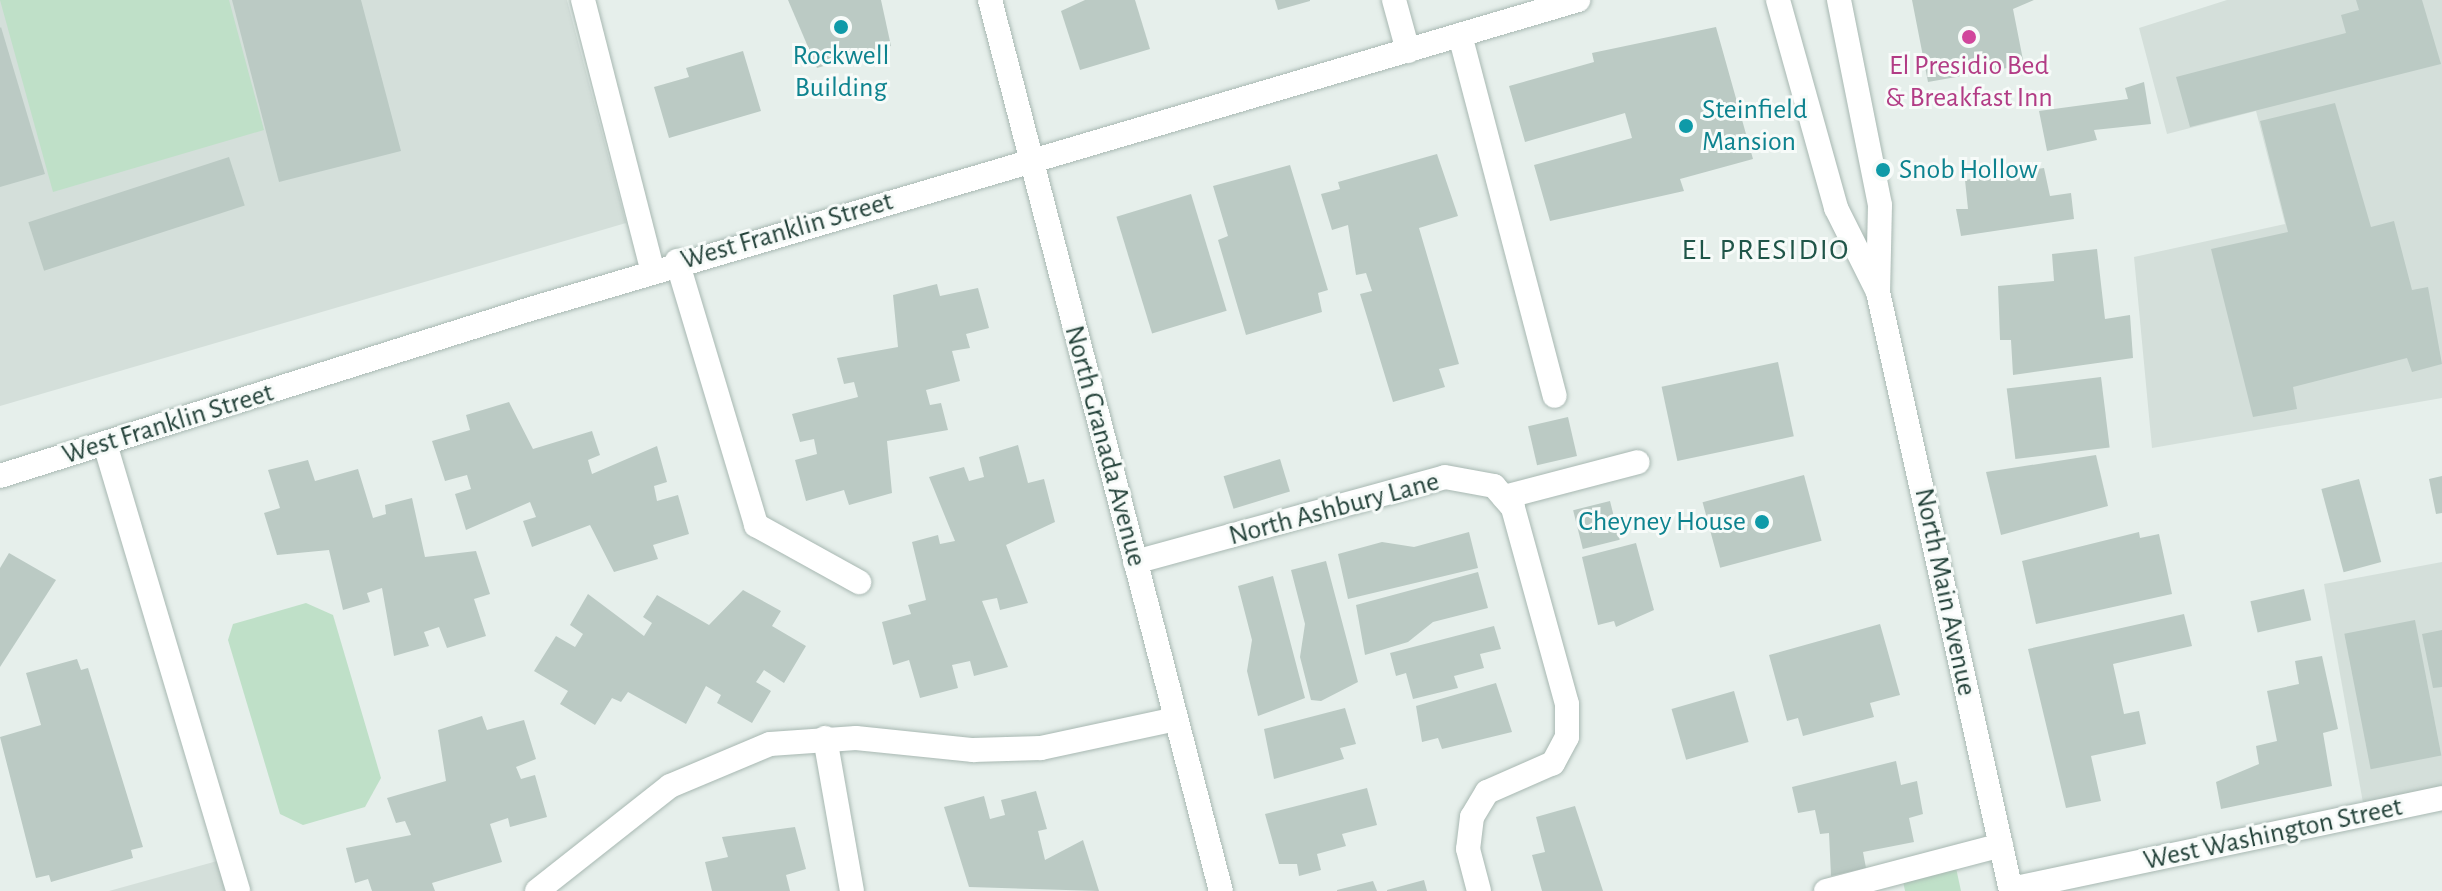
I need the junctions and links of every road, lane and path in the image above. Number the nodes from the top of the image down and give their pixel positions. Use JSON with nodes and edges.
{"nodes":[{"id":1,"x":583,"y":0,"type":"edge"},
{"id":2,"x":990,"y":0,"type":"edge"},
{"id":3,"x":1394,"y":0,"type":"edge"},
{"id":4,"x":1578,"y":0,"type":"edge"},
{"id":5,"x":1778,"y":0,"type":"edge"},
{"id":6,"x":1839,"y":0,"type":"edge"},
{"id":7,"x":1460,"y":35,"type":"junction"},
{"id":8,"x":1408,"y":51,"type":"junction"},
{"id":9,"x":1031,"y":162,"type":"junction"},
{"id":10,"x":677,"y":261,"type":"junction"},
{"id":11,"x":652,"y":269,"type":"junction"},
{"id":12,"x":1878,"y":292,"type":"junction"},
{"id":13,"x":1555,"y":396,"type":"dead end"},
{"id":14,"x":105,"y":444,"type":"junction"},
{"id":15,"x":1638,"y":462,"type":"dead end"},
{"id":16,"x":0,"y":476,"type":"edge"},
{"id":17,"x":1504,"y":497,"type":"junction"},
{"id":18,"x":1135,"y":562,"type":"junction"},
{"id":19,"x":859,"y":582,"type":"dead end"},
{"id":20,"x":1176,"y":719,"type":"junction"},
{"id":21,"x":825,"y":738,"type":"junction"},
{"id":22,"x":2442,"y":798,"type":"edge"},
{"id":23,"x":2001,"y":845,"type":"junction"},
{"id":24,"x":2011,"y":890,"type":"edge"},
{"id":25,"x":238,"y":891,"type":"edge"},
{"id":26,"x":537,"y":891,"type":"edge"},
{"id":27,"x":852,"y":891,"type":"edge"},
{"id":28,"x":1221,"y":891,"type":"edge"},
{"id":29,"x":1479,"y":891,"type":"edge"},
{"id":30,"x":1826,"y":891,"type":"edge"}],
"edges":[{"from":1,"to":11,"type":"street"},
{"from":2,"to":9,"type":"street","name":"North Granada Avenue"},
{"from":3,"to":8,"type":"street"},
{"from":4,"to":7,"type":"street","name":"West Franklin Street"},
{"from":5,"to":12,"type":"street","name":"North Main Avenue"},
{"from":6,"to":12,"type":"street","name":"North Main Avenue"},
{"from":7,"to":8,"type":"street","name":"West Franklin Street"},
{"from":7,"to":13,"type":"street"},
{"from":8,"to":9,"type":"street","name":"West Franklin Street"},
{"from":9,"to":10,"type":"street","name":"West Franklin Street"},
{"from":9,"to":18,"type":"street","name":"North Granada Avenue"},
{"from":10,"to":11,"type":"street","name":"West Franklin Street"},
{"from":10,"to":19,"type":"street"},
{"from":11,"to":14,"type":"street","name":"West Franklin Street"},
{"from":12,"to":23,"type":"street","name":"North Main Avenue"},
{"from":14,"to":16,"type":"street","name":"West Franklin Street"},
{"from":14,"to":25,"type":"street"},
{"from":15,"to":17,"type":"street"},
{"from":17,"to":18,"type":"street","name":"North Ashbury Lane"},
{"from":17,"to":29,"type":"street"},
{"from":18,"to":20,"type":"street","name":"North Granada Avenue"},
{"from":20,"to":21,"type":"street"},
{"from":20,"to":28,"type":"street","name":"North Granada Avenue"},
{"from":21,"to":26,"type":"street"},
{"from":21,"to":27,"type":"street"},
{"from":22,"to":24,"type":"street","name":"West Washington Street"},
{"from":23,"to":24,"type":"street","name":"North Main Avenue"},
{"from":23,"to":30,"type":"street"}]}
